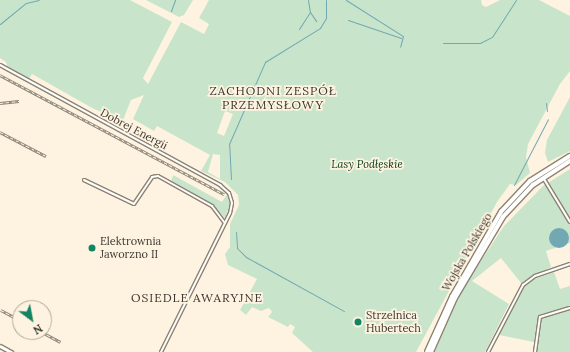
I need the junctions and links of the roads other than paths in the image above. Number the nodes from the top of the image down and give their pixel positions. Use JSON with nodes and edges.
{"nodes":[{"id":1,"x":0,"y":65,"type":"edge"},
{"id":2,"x":570,"y":156,"type":"edge"},
{"id":3,"x":570,"y":161,"type":"edge"},
{"id":4,"x":540,"y":173,"type":"junction"},
{"id":5,"x":543,"y":177,"type":"junction"},
{"id":6,"x":84,"y":180,"type":"dead end"},
{"id":7,"x":570,"y":222,"type":"edge"},
{"id":8,"x":225,"y":224,"type":"junction"},
{"id":9,"x":570,"y":264,"type":"edge"},
{"id":10,"x":570,"y":308,"type":"edge"},
{"id":11,"x":0,"y":346,"type":"edge"},
{"id":12,"x":4,"y":350,"type":"edge"},
{"id":13,"x":11,"y":352,"type":"edge"},
{"id":14,"x":160,"y":352,"type":"edge"},
{"id":15,"x":427,"y":352,"type":"edge"},
{"id":16,"x":431,"y":352,"type":"edge"},
{"id":17,"x":488,"y":352,"type":"edge"},
{"id":18,"x":535,"y":352,"type":"edge"}],
"edges":[{"from":1,"to":8,"type":"street","name":"Dobrej Energii"},
{"from":2,"to":4,"type":"main road","name":"Wojska Polskiego"},
{"from":3,"to":5,"type":"main road","name":"Wojska Polskiego"},
{"from":4,"to":5,"type":"main road"},
{"from":4,"to":15,"type":"main road","name":"Wojska Polskiego"},
{"from":5,"to":7,"type":"street"},
{"from":5,"to":16,"type":"main road","name":"Wojska Polskiego"},
{"from":6,"to":8,"type":"street"},
{"from":8,"to":14,"type":"street","name":"Dobrej Energii"},
{"from":9,"to":17,"type":"street"},
{"from":10,"to":18,"type":"street"},
{"from":11,"to":12,"type":"main road"},
{"from":12,"to":13,"type":"main road"}]}
